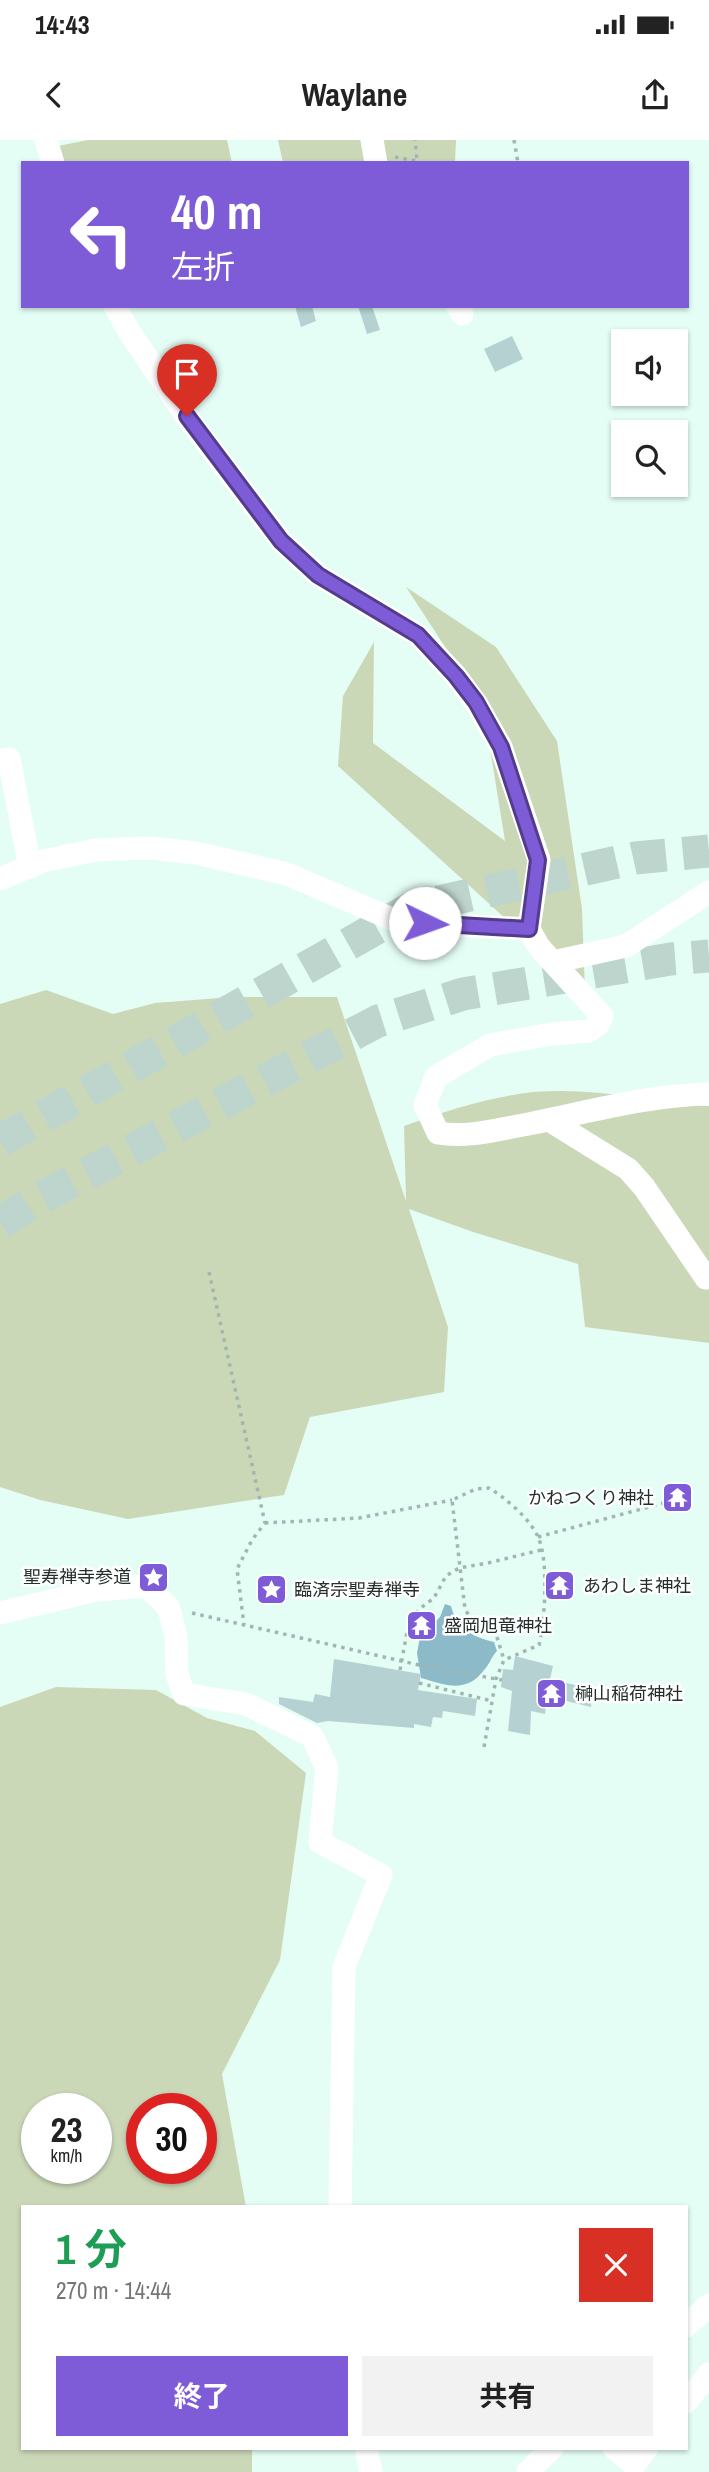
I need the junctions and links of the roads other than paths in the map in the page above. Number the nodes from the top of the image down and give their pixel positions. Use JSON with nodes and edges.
{"nodes":[{"id":1,"x":46,"y":140,"type":"edge"},
{"id":2,"x":372,"y":140,"type":"edge"},
{"id":3,"x":383,"y":159,"type":"edge"},
{"id":4,"x":52,"y":161,"type":"edge"},
{"id":5,"x":117,"y":308,"type":"edge"},
{"id":6,"x":0,"y":760,"type":"edge"},
{"id":7,"x":30,"y":867,"type":"junction"},
{"id":8,"x":0,"y":878,"type":"edge"},
{"id":9,"x":709,"y":892,"type":"edge"},
{"id":10,"x":529,"y":929,"type":"junction"},
{"id":11,"x":553,"y":962,"type":"junction"},
{"id":12,"x":709,"y":1094,"type":"edge"},
{"id":13,"x":549,"y":1120,"type":"junction"},
{"id":14,"x":705,"y":1278,"type":"dead end"},
{"id":15,"x":0,"y":1613,"type":"edge"},
{"id":16,"x":340,"y":2205,"type":"edge"},
{"id":17,"x":709,"y":2305,"type":"edge"},
{"id":18,"x":688,"y":2324,"type":"edge"},
{"id":19,"x":709,"y":2374,"type":"edge"},
{"id":20,"x":688,"y":2400,"type":"edge"},
{"id":21,"x":366,"y":2450,"type":"edge"},
{"id":22,"x":550,"y":2450,"type":"edge"},
{"id":23,"x":618,"y":2450,"type":"edge"},
{"id":24,"x":641,"y":2462,"type":"edge"},
{"id":25,"x":371,"y":2472,"type":"edge"},
{"id":26,"x":528,"y":2472,"type":"edge"}],
"edges":[{"from":1,"to":4,"type":"street"},
{"from":2,"to":3,"type":"street"},
{"from":5,"to":10,"type":"street"},
{"from":6,"to":7,"type":"street"},
{"from":7,"to":8,"type":"street"},
{"from":7,"to":10,"type":"street"},
{"from":9,"to":11,"type":"street"},
{"from":10,"to":11,"type":"street"},
{"from":11,"to":13,"type":"street"},
{"from":12,"to":13,"type":"street"},
{"from":13,"to":14,"type":"street"},
{"from":15,"to":16,"type":"street"},
{"from":17,"to":18,"type":"street"},
{"from":19,"to":20,"type":"street"},
{"from":21,"to":25,"type":"street"},
{"from":22,"to":26,"type":"street"},
{"from":23,"to":24,"type":"street"}]}
